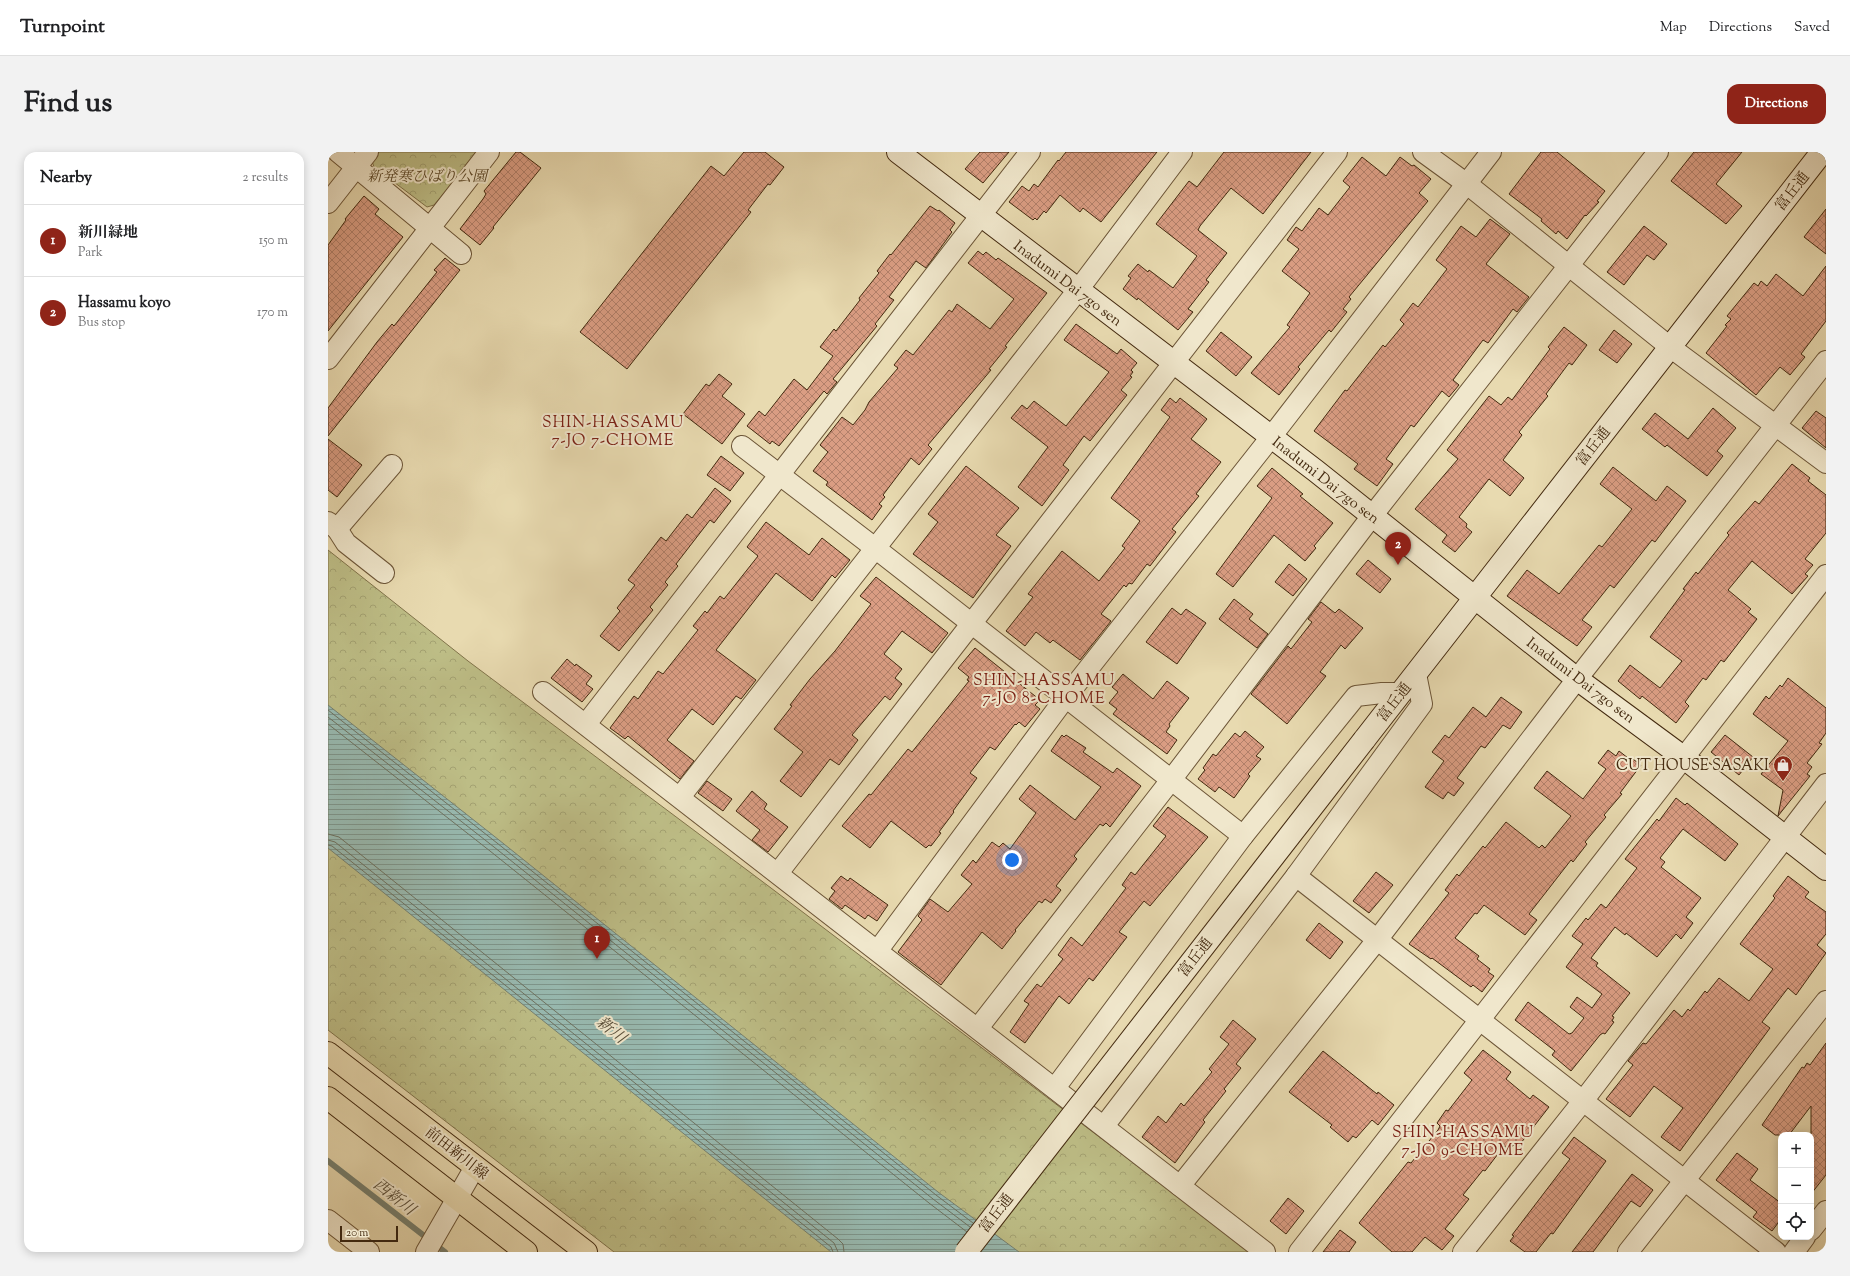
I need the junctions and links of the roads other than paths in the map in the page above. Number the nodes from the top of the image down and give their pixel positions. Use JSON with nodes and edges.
{"nodes":[{"id":1,"x":338,"y":152,"type":"edge"},
{"id":2,"x":489,"y":152,"type":"edge"},
{"id":3,"x":1030,"y":152,"type":"edge"},
{"id":4,"x":1182,"y":152,"type":"edge"},
{"id":5,"x":1338,"y":152,"type":"edge"},
{"id":6,"x":1422,"y":152,"type":"edge"},
{"id":7,"x":1491,"y":152,"type":"edge"},
{"id":8,"x":1658,"y":152,"type":"edge"},
{"id":9,"x":1822,"y":152,"type":"edge"},
{"id":10,"x":901,"y":153,"type":"edge"},
{"id":11,"x":362,"y":160,"type":"edge"},
{"id":12,"x":1466,"y":184,"type":"junction"},
{"id":13,"x":328,"y":203,"type":"edge"},
{"id":14,"x":981,"y":216,"type":"junction"},
{"id":15,"x":429,"y":229,"type":"junction"},
{"id":16,"x":461,"y":254,"type":"dead end"},
{"id":17,"x":1570,"y":265,"type":"junction"},
{"id":18,"x":1078,"y":290,"type":"junction"},
{"id":19,"x":1670,"y":347,"type":"junction"},
{"id":20,"x":328,"y":359,"type":"edge"},
{"id":21,"x":1826,"y":361,"type":"edge"},
{"id":22,"x":1173,"y":363,"type":"junction"},
{"id":23,"x":1776,"y":425,"type":"junction"},
{"id":24,"x":1271,"y":437,"type":"junction"},
{"id":25,"x":742,"y":446,"type":"dead end"},
{"id":26,"x":1826,"y":463,"type":"edge"},
{"id":27,"x":392,"y":465,"type":"dead end"},
{"id":28,"x":780,"y":474,"type":"junction"},
{"id":29,"x":1372,"y":516,"type":"junction"},
{"id":30,"x":332,"y":526,"type":"edge"},
{"id":31,"x":875,"y":548,"type":"junction"},
{"id":32,"x":384,"y":573,"type":"dead end"},
{"id":33,"x":1826,"y":575,"type":"edge"},
{"id":34,"x":1474,"y":597,"type":"junction"},
{"id":35,"x":972,"y":624,"type":"junction"},
{"id":36,"x":1416,"y":674,"type":"junction"},
{"id":37,"x":1578,"y":679,"type":"junction"},
{"id":38,"x":543,"y":692,"type":"dead end"},
{"id":39,"x":1400,"y":693,"type":"junction"},
{"id":40,"x":1066,"y":697,"type":"junction"},
{"id":41,"x":586,"y":724,"type":"junction"},
{"id":42,"x":1683,"y":757,"type":"junction"},
{"id":43,"x":1171,"y":780,"type":"junction"},
{"id":44,"x":1826,"y":784,"type":"edge"},
{"id":45,"x":680,"y":797,"type":"junction"},
{"id":46,"x":1243,"y":836,"type":"junction"},
{"id":47,"x":1785,"y":837,"type":"junction"},
{"id":48,"x":1826,"y":870,"type":"edge"},
{"id":49,"x":778,"y":873,"type":"junction"},
{"id":50,"x":1296,"y":876,"type":"junction"},
{"id":51,"x":1377,"y":940,"type":"junction"},
{"id":52,"x":878,"y":950,"type":"junction"},
{"id":53,"x":1826,"y":1001,"type":"edge"},
{"id":54,"x":1479,"y":1018,"type":"junction"},
{"id":55,"x":978,"y":1028,"type":"junction"},
{"id":56,"x":328,"y":1053,"type":"edge"},
{"id":57,"x":1055,"y":1088,"type":"junction"},
{"id":58,"x":328,"y":1098,"type":"edge"},
{"id":59,"x":1583,"y":1101,"type":"junction"},
{"id":60,"x":1104,"y":1126,"type":"junction"},
{"id":61,"x":475,"y":1167,"type":"junction"},
{"id":62,"x":1684,"y":1180,"type":"junction"},
{"id":63,"x":1180,"y":1186,"type":"junction"},
{"id":64,"x":456,"y":1199,"type":"junction"},
{"id":65,"x":1826,"y":1211,"type":"edge"},
{"id":66,"x":328,"y":1220,"type":"edge"},
{"id":67,"x":1814,"y":1226,"type":"edge"},
{"id":68,"x":1804,"y":1240,"type":"edge"},
{"id":69,"x":369,"y":1252,"type":"edge"},
{"id":70,"x":426,"y":1252,"type":"edge"},
{"id":71,"x":526,"y":1252,"type":"edge"},
{"id":72,"x":586,"y":1252,"type":"edge"},
{"id":73,"x":966,"y":1252,"type":"edge"},
{"id":74,"x":1265,"y":1252,"type":"edge"},
{"id":75,"x":1299,"y":1252,"type":"edge"},
{"id":76,"x":1463,"y":1252,"type":"edge"},
{"id":77,"x":1628,"y":1252,"type":"edge"},
{"id":78,"x":1776,"y":1252,"type":"edge"},
{"id":79,"x":1794,"y":1252,"type":"edge"}],
"edges":[{"from":1,"to":11,"type":"street"},
{"from":2,"to":15,"type":"street"},
{"from":3,"to":14,"type":"street"},
{"from":4,"to":18,"type":"street"},
{"from":5,"to":22,"type":"street"},
{"from":6,"to":12,"type":"street"},
{"from":7,"to":12,"type":"street"},
{"from":8,"to":17,"type":"street"},
{"from":9,"to":19,"type":"street","name":"富丘通"},
{"from":10,"to":14,"type":"street","name":"Inadumi Dai 7go sen"},
{"from":11,"to":13,"type":"street"},
{"from":11,"to":15,"type":"street"},
{"from":12,"to":17,"type":"street"},
{"from":12,"to":24,"type":"street"},
{"from":14,"to":18,"type":"street","name":"Inadumi Dai 7go sen"},
{"from":14,"to":28,"type":"street"},
{"from":15,"to":16,"type":"street"},
{"from":15,"to":20,"type":"street"},
{"from":17,"to":19,"type":"street"},
{"from":17,"to":29,"type":"street"},
{"from":18,"to":22,"type":"street","name":"Inadumi Dai 7go sen"},
{"from":18,"to":31,"type":"street"},
{"from":19,"to":23,"type":"street"},
{"from":19,"to":34,"type":"street","name":"富丘通"},
{"from":21,"to":23,"type":"street"},
{"from":22,"to":24,"type":"street","name":"Inadumi Dai 7go sen"},
{"from":22,"to":35,"type":"street"},
{"from":23,"to":26,"type":"street"},
{"from":23,"to":37,"type":"street"},
{"from":24,"to":29,"type":"street","name":"Inadumi Dai 7go sen"},
{"from":24,"to":40,"type":"street"},
{"from":25,"to":28,"type":"street"},
{"from":27,"to":30,"type":"street"},
{"from":28,"to":31,"type":"street"},
{"from":28,"to":41,"type":"street"},
{"from":29,"to":34,"type":"street","name":"Inadumi Dai 7go sen"},
{"from":29,"to":43,"type":"street"},
{"from":30,"to":32,"type":"street"},
{"from":31,"to":35,"type":"street"},
{"from":31,"to":45,"type":"street"},
{"from":33,"to":42,"type":"street"},
{"from":34,"to":36,"type":"street","name":"富丘通"},
{"from":34,"to":37,"type":"street","name":"Inadumi Dai 7go sen"},
{"from":35,"to":40,"type":"street"},
{"from":35,"to":49,"type":"street"},
{"from":36,"to":39,"type":"street","name":"富丘通"},
{"from":36,"to":50,"type":"street"},
{"from":37,"to":42,"type":"street","name":"Inadumi Dai 7go sen"},
{"from":37,"to":51,"type":"street"},
{"from":38,"to":41,"type":"street"},
{"from":39,"to":46,"type":"street"},
{"from":39,"to":73,"type":"street","name":"富丘通","bridge":true},
{"from":40,"to":43,"type":"street"},
{"from":40,"to":52,"type":"street"},
{"from":41,"to":45,"type":"street"},
{"from":42,"to":47,"type":"street","name":"Inadumi Dai 7go sen"},
{"from":42,"to":54,"type":"street"},
{"from":43,"to":46,"type":"street"},
{"from":43,"to":55,"type":"street"},
{"from":44,"to":47,"type":"street"},
{"from":45,"to":49,"type":"street"},
{"from":46,"to":57,"type":"street"},
{"from":47,"to":48,"type":"street","name":"Inadumi Dai 7go sen"},
{"from":47,"to":59,"type":"street"},
{"from":49,"to":52,"type":"street"},
{"from":50,"to":51,"type":"street"},
{"from":50,"to":60,"type":"street"},
{"from":51,"to":54,"type":"street"},
{"from":51,"to":63,"type":"street"},
{"from":52,"to":55,"type":"street"},
{"from":53,"to":62,"type":"street"},
{"from":54,"to":59,"type":"street"},
{"from":54,"to":75,"type":"street"},
{"from":55,"to":57,"type":"street"},
{"from":56,"to":61,"type":"main road","name":"前田新川線"},
{"from":57,"to":60,"type":"street"},
{"from":58,"to":64,"type":"main road"},
{"from":59,"to":62,"type":"street"},
{"from":59,"to":76,"type":"street"},
{"from":60,"to":63,"type":"street"},
{"from":61,"to":64,"type":"street"},
{"from":61,"to":72,"type":"main road","name":"前田新川線"},
{"from":62,"to":77,"type":"street"},
{"from":62,"to":78,"type":"street"},
{"from":63,"to":74,"type":"street"},
{"from":64,"to":70,"type":"street"},
{"from":64,"to":71,"type":"main road"},
{"from":65,"to":67,"type":"street"},
{"from":66,"to":69,"type":"street"},
{"from":68,"to":79,"type":"street"}]}
